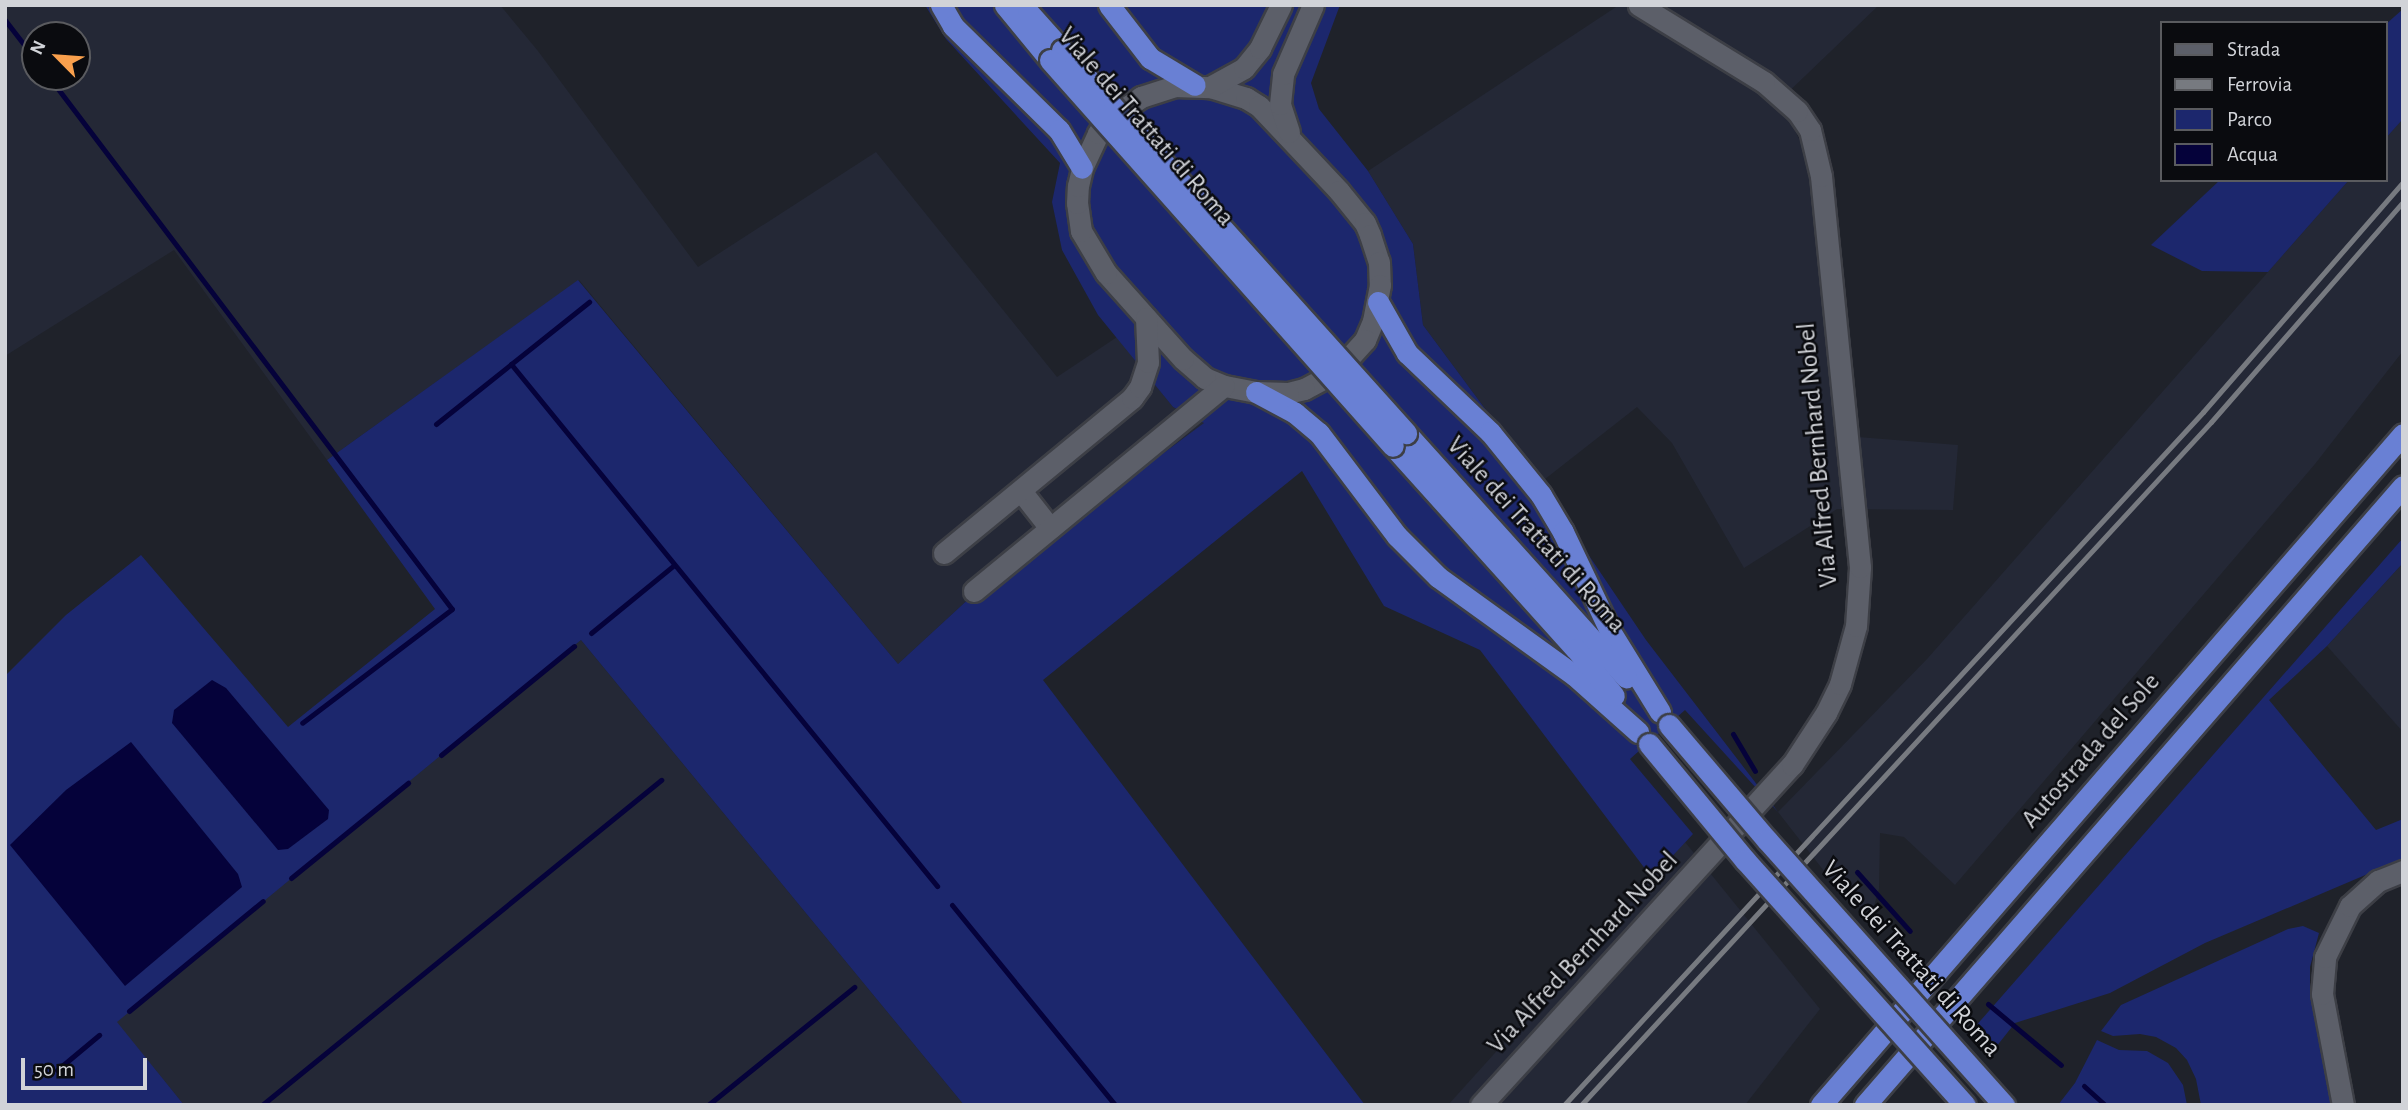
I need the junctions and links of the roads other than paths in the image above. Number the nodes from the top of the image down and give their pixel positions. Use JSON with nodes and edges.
{"nodes":[{"id":1,"x":940,"y":5,"type":"edge"},
{"id":2,"x":1005,"y":5,"type":"edge"},
{"id":3,"x":1022,"y":5,"type":"edge"},
{"id":4,"x":1109,"y":5,"type":"edge"},
{"id":5,"x":1281,"y":5,"type":"edge"},
{"id":6,"x":1313,"y":5,"type":"edge"},
{"id":7,"x":1639,"y":5,"type":"edge"},
{"id":8,"x":1056,"y":55,"type":"junction"},
{"id":9,"x":1202,"y":86,"type":"junction"},
{"id":10,"x":1291,"y":137,"type":"junction"},
{"id":11,"x":1082,"y":168,"type":"junction"},
{"id":12,"x":1378,"y":302,"type":"junction"},
{"id":13,"x":1146,"y":318,"type":"junction"},
{"id":14,"x":1224,"y":386,"type":"junction"},
{"id":15,"x":1256,"y":392,"type":"junction"},
{"id":16,"x":2403,"y":434,"type":"edge"},
{"id":17,"x":1399,"y":440,"type":"junction"},
{"id":18,"x":2403,"y":486,"type":"edge"},
{"id":19,"x":1021,"y":491,"type":"junction"},
{"id":20,"x":1050,"y":528,"type":"junction"},
{"id":21,"x":944,"y":553,"type":"dead end"},
{"id":22,"x":974,"y":591,"type":"dead end"},
{"id":23,"x":1665,"y":719,"type":"junction"},
{"id":24,"x":1644,"y":738,"type":"junction"},
{"id":25,"x":2403,"y":871,"type":"edge"},
{"id":26,"x":1480,"y":1105,"type":"edge"},
{"id":27,"x":1821,"y":1105,"type":"edge"},
{"id":28,"x":1865,"y":1105,"type":"edge"},
{"id":29,"x":1965,"y":1105,"type":"edge"},
{"id":30,"x":2004,"y":1105,"type":"edge"},
{"id":31,"x":2343,"y":1105,"type":"edge"}],
"edges":[{"from":1,"to":11,"type":"highway"},
{"from":2,"to":8,"type":"highway","name":"Viale dei Trattati di Roma"},
{"from":3,"to":8,"type":"highway","name":"Viale dei Trattati di Roma"},
{"from":4,"to":9,"type":"highway"},
{"from":5,"to":9,"type":"street"},
{"from":6,"to":10,"type":"street"},
{"from":7,"to":26,"type":"street","name":"Via Alfred Bernhard Nobel"},
{"from":8,"to":17,"type":"highway","name":"Viale dei Trattati di Roma","bridge":true},
{"from":9,"to":10,"type":"street"},
{"from":9,"to":11,"type":"street"},
{"from":10,"to":12,"type":"street"},
{"from":11,"to":13,"type":"street"},
{"from":12,"to":15,"type":"street"},
{"from":12,"to":23,"type":"highway"},
{"from":13,"to":14,"type":"street"},
{"from":13,"to":19,"type":"street"},
{"from":14,"to":15,"type":"street"},
{"from":14,"to":20,"type":"street"},
{"from":15,"to":24,"type":"highway"},
{"from":16,"to":27,"type":"highway","name":"Autostrada del Sole"},
{"from":17,"to":23,"type":"highway","name":"Viale dei Trattati di Roma"},
{"from":17,"to":24,"type":"highway","name":"Viale dei Trattati di Roma"},
{"from":18,"to":28,"type":"highway"},
{"from":19,"to":20,"type":"street"},
{"from":19,"to":21,"type":"street"},
{"from":20,"to":22,"type":"street"},
{"from":23,"to":30,"type":"highway","name":"Viale dei Trattati di Roma","bridge":true},
{"from":24,"to":29,"type":"highway","name":"Viale dei Trattati di Roma","bridge":true},
{"from":25,"to":31,"type":"street"}]}
